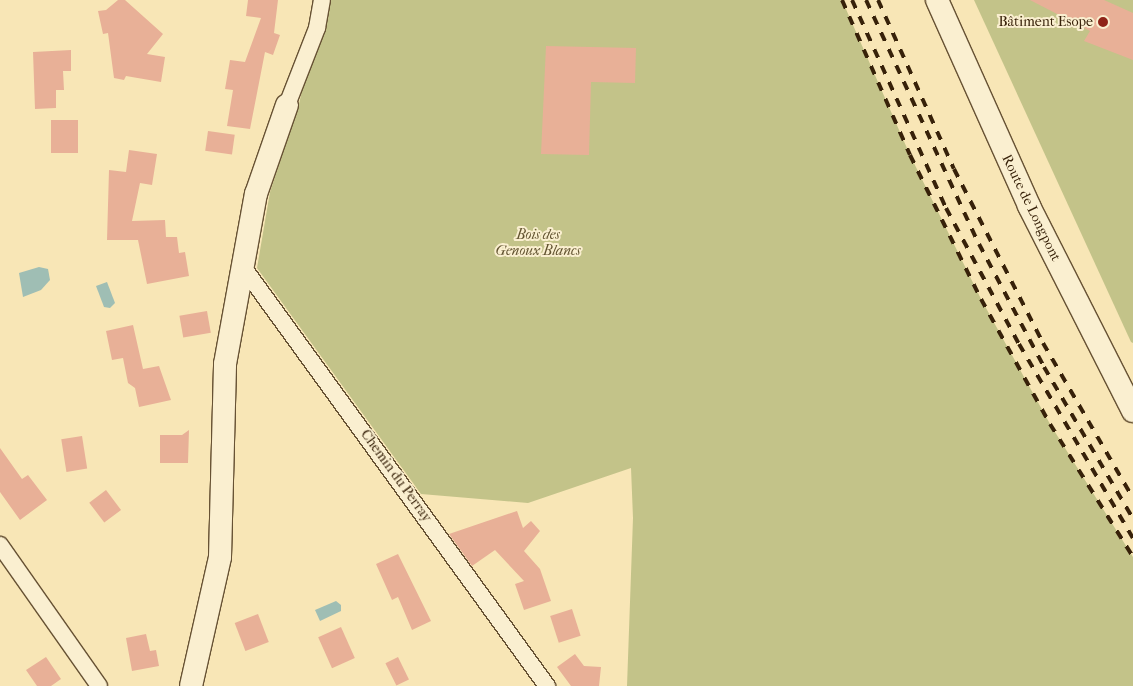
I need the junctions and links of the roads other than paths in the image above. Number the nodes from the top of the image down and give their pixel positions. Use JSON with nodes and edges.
{"nodes":[{"id":1,"x":322,"y":0,"type":"edge"},
{"id":2,"x":938,"y":0,"type":"edge"},
{"id":3,"x":287,"y":105,"type":"joint"},
{"id":4,"x":242,"y":267,"type":"junction"},
{"id":5,"x":1133,"y":411,"type":"edge"},
{"id":6,"x":0,"y":545,"type":"edge"},
{"id":7,"x":99,"y":686,"type":"edge"},
{"id":8,"x":191,"y":686,"type":"edge"},
{"id":9,"x":547,"y":686,"type":"edge"}],
"edges":[{"from":1,"to":3,"type":"street"},
{"from":2,"to":5,"type":"street","name":"Route de Longpont"},
{"from":3,"to":4,"type":"street"},
{"from":4,"to":8,"type":"street"},
{"from":4,"to":9,"type":"street","name":"Chemin du Perray"},
{"from":6,"to":7,"type":"street"}]}
